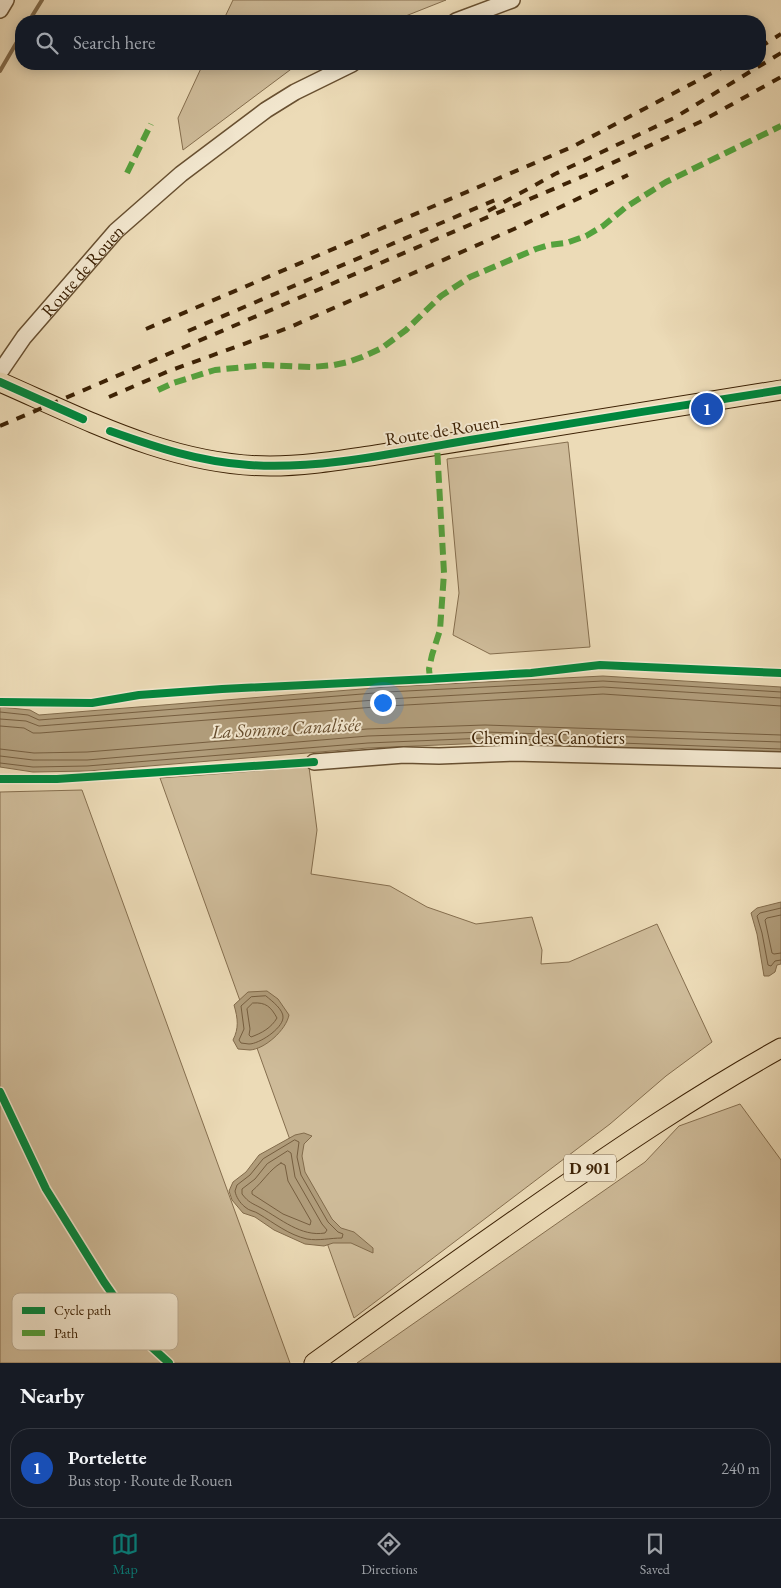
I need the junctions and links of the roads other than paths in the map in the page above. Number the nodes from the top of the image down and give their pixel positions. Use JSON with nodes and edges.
{"nodes":[{"id":1,"x":6,"y":0,"type":"edge"},
{"id":2,"x":512,"y":0,"type":"edge"},
{"id":3,"x":0,"y":10,"type":"edge"},
{"id":4,"x":472,"y":15,"type":"edge"},
{"id":5,"x":340,"y":70,"type":"edge"},
{"id":6,"x":0,"y":372,"type":"edge"},
{"id":7,"x":0,"y":382,"type":"edge"},
{"id":8,"x":781,"y":390,"type":"edge"},
{"id":9,"x":781,"y":760,"type":"edge"},
{"id":10,"x":314,"y":762,"type":"dead end"},
{"id":11,"x":781,"y":1048,"type":"edge"},
{"id":12,"x":314,"y":1363,"type":"edge"}],
"edges":[{"from":1,"to":3,"type":"street"},
{"from":2,"to":4,"type":"street"},
{"from":5,"to":6,"type":"street","name":"Route de Rouen"},
{"from":7,"to":8,"type":"main road","name":"Route de Rouen"},
{"from":9,"to":10,"type":"street","name":"Chemin des Canotiers"},
{"from":11,"to":12,"type":"main road","number":"D 901"}]}
